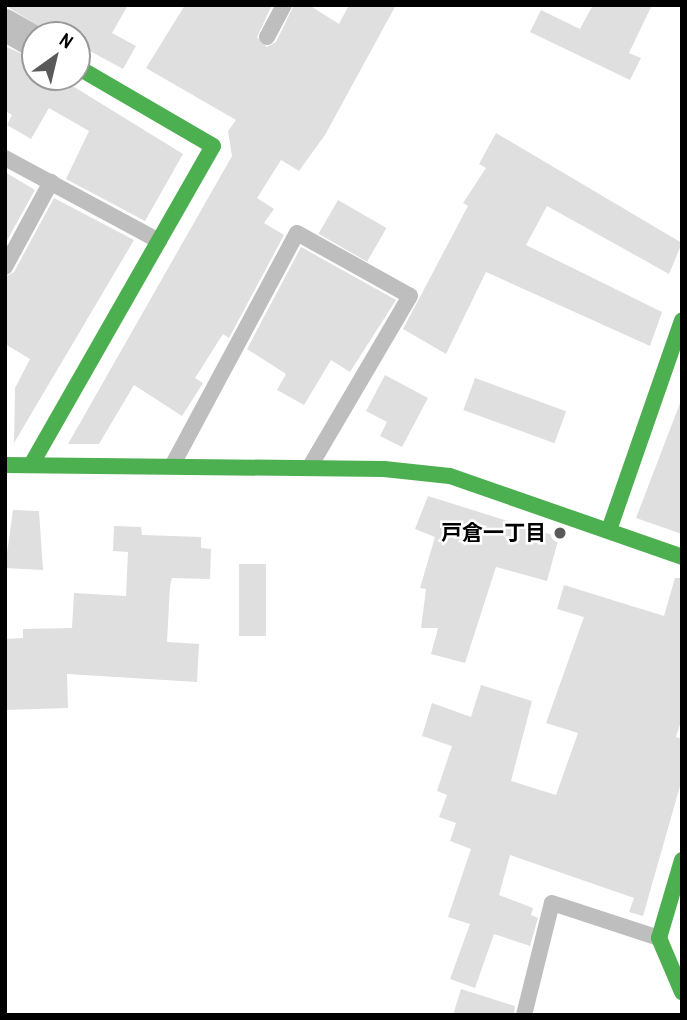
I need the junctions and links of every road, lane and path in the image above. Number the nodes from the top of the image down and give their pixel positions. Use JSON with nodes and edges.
{"nodes":[{"id":1,"x":284,"y":5,"type":"edge"},
{"id":2,"x":5,"y":25,"type":"edge"},
{"id":3,"x":21,"y":34,"type":"edge"},
{"id":4,"x":267,"y":37,"type":"dead end"},
{"id":5,"x":91,"y":75,"type":"edge"},
{"id":6,"x":5,"y":158,"type":"edge"},
{"id":7,"x":51,"y":182,"type":"junction"},
{"id":8,"x":159,"y":241,"type":"junction"},
{"id":9,"x":5,"y":267,"type":"edge"},
{"id":10,"x":682,"y":320,"type":"edge"},
{"id":11,"x":5,"y":465,"type":"edge"},
{"id":12,"x":31,"y":466,"type":"junction"},
{"id":13,"x":172,"y":467,"type":"junction"},
{"id":14,"x":309,"y":468,"type":"junction"},
{"id":15,"x":609,"y":530,"type":"junction"},
{"id":16,"x":682,"y":557,"type":"edge"},
{"id":17,"x":682,"y":860,"type":"edge"},
{"id":18,"x":659,"y":938,"type":"junction"},
{"id":19,"x":682,"y":992,"type":"edge"},
{"id":20,"x":524,"y":1015,"type":"edge"}],
"edges":[{"from":1,"to":4,"type":"lane"},
{"from":2,"to":3,"type":"street"},
{"from":5,"to":8,"type":"street"},
{"from":6,"to":7,"type":"lane"},
{"from":7,"to":8,"type":"lane"},
{"from":7,"to":9,"type":"lane"},
{"from":8,"to":12,"type":"street"},
{"from":10,"to":15,"type":"street"},
{"from":11,"to":12,"type":"street"},
{"from":12,"to":13,"type":"street"},
{"from":13,"to":14,"type":"street"},
{"from":13,"to":14,"type":"lane"},
{"from":14,"to":15,"type":"street"},
{"from":15,"to":16,"type":"street"},
{"from":17,"to":18,"type":"street"},
{"from":18,"to":19,"type":"street"},
{"from":18,"to":20,"type":"lane"}]}
